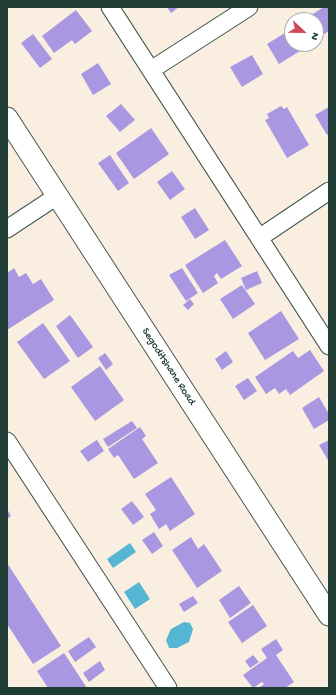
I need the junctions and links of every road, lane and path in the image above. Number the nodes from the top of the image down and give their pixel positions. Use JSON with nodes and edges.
{"nodes":[{"id":1,"x":110,"y":7,"type":"edge"},
{"id":2,"x":249,"y":7,"type":"edge"},
{"id":3,"x":151,"y":70,"type":"junction"},
{"id":4,"x":7,"y":118,"type":"edge"},
{"id":5,"x":329,"y":191,"type":"edge"},
{"id":6,"x":57,"y":196,"type":"junction"},
{"id":7,"x":7,"y":229,"type":"edge"},
{"id":8,"x":259,"y":238,"type":"junction"},
{"id":9,"x":329,"y":346,"type":"edge"},
{"id":10,"x":7,"y":441,"type":"edge"},
{"id":11,"x":329,"y":615,"type":"edge"},
{"id":12,"x":168,"y":688,"type":"edge"}],
"edges":[{"from":1,"to":3,"type":"street"},
{"from":2,"to":3,"type":"street"},
{"from":3,"to":8,"type":"street"},
{"from":4,"to":6,"type":"street","name":"Segoditshane Road"},
{"from":5,"to":8,"type":"street"},
{"from":6,"to":7,"type":"street"},
{"from":6,"to":11,"type":"street","name":"Segoditshane Road"},
{"from":8,"to":9,"type":"street"},
{"from":10,"to":12,"type":"street"}]}
